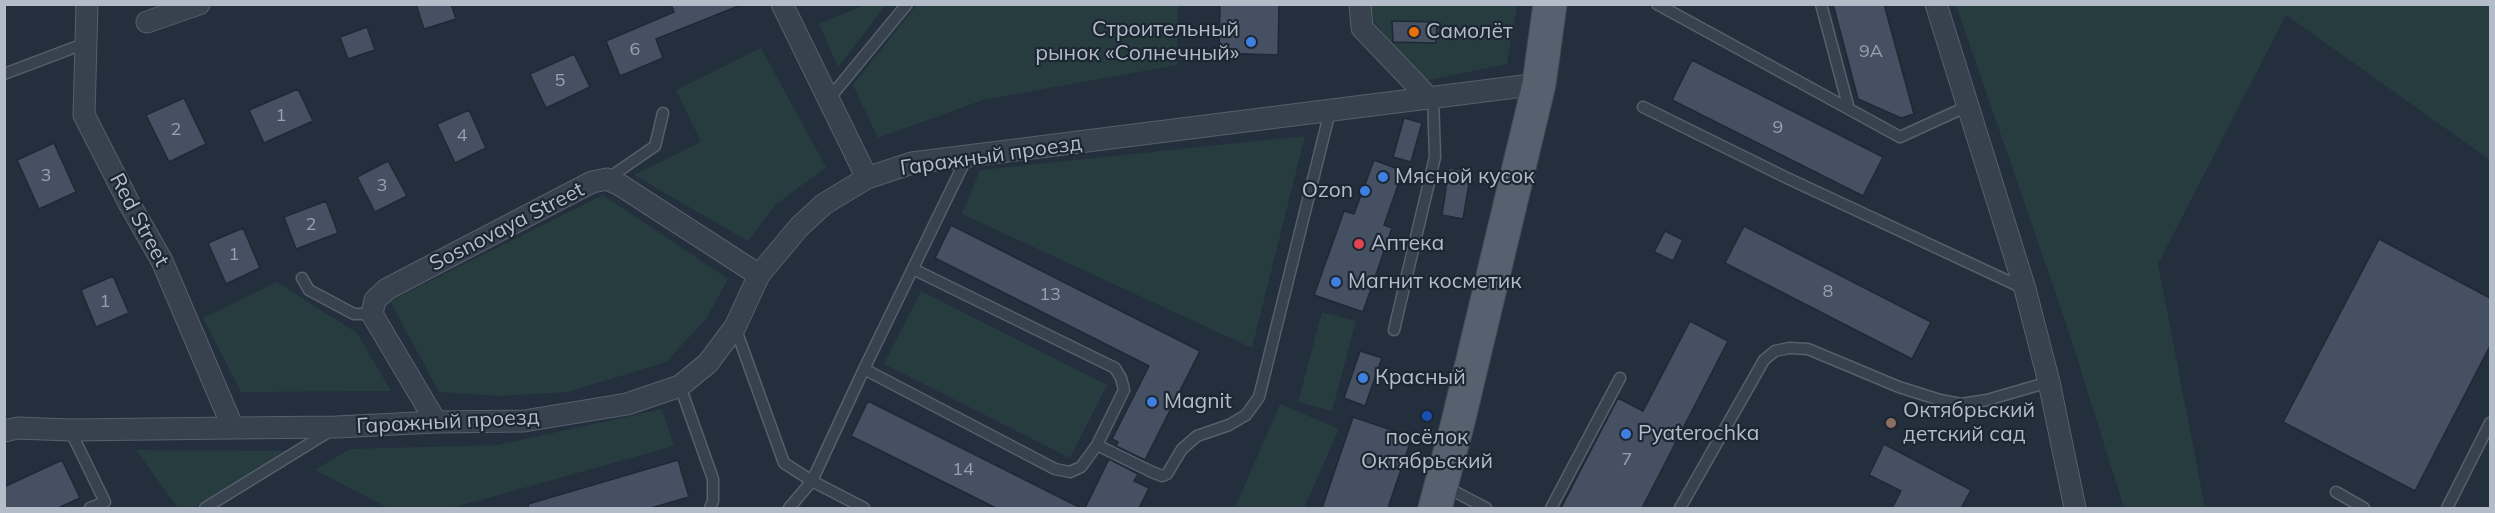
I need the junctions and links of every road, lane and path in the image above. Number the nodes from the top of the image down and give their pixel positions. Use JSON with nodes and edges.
{"nodes":[{"id":1,"x":87,"y":4,"type":"edge"},
{"id":2,"x":199,"y":4,"type":"edge"},
{"id":3,"x":782,"y":4,"type":"edge"},
{"id":4,"x":907,"y":4,"type":"edge"},
{"id":5,"x":1360,"y":4,"type":"edge"},
{"id":6,"x":1550,"y":4,"type":"edge"},
{"id":7,"x":1657,"y":4,"type":"edge"},
{"id":8,"x":1821,"y":4,"type":"edge"},
{"id":9,"x":1936,"y":4,"type":"edge"},
{"id":10,"x":147,"y":22,"type":"dead end"},
{"id":11,"x":86,"y":43,"type":"junction"},
{"id":12,"x":4,"y":74,"type":"edge"},
{"id":13,"x":1539,"y":84,"type":"junction"},
{"id":14,"x":1430,"y":96,"type":"junction"},
{"id":15,"x":828,"y":100,"type":"junction"},
{"id":16,"x":1968,"y":106,"type":"junction"},
{"id":17,"x":1643,"y":107,"type":"dead end"},
{"id":18,"x":1848,"y":109,"type":"junction"},
{"id":19,"x":1330,"y":111,"type":"junction"},
{"id":20,"x":663,"y":113,"type":"dead end"},
{"id":21,"x":967,"y":157,"type":"junction"},
{"id":22,"x":867,"y":178,"type":"junction"},
{"id":23,"x":607,"y":179,"type":"junction"},
{"id":24,"x":913,"y":269,"type":"junction"},
{"id":25,"x":759,"y":274,"type":"junction"},
{"id":26,"x":302,"y":278,"type":"dead end"},
{"id":27,"x":2025,"y":289,"type":"junction"},
{"id":28,"x":372,"y":314,"type":"junction"},
{"id":29,"x":735,"y":327,"type":"junction"},
{"id":30,"x":1395,"y":330,"type":"dead end"},
{"id":31,"x":864,"y":369,"type":"junction"},
{"id":32,"x":1620,"y":378,"type":"dead end"},
{"id":33,"x":2049,"y":382,"type":"junction"},
{"id":34,"x":680,"y":386,"type":"junction"},
{"id":35,"x":436,"y":422,"type":"junction"},
{"id":36,"x":2490,"y":423,"type":"edge"},
{"id":37,"x":336,"y":427,"type":"junction"},
{"id":38,"x":233,"y":428,"type":"junction"},
{"id":39,"x":70,"y":430,"type":"junction"},
{"id":40,"x":4,"y":431,"type":"edge"},
{"id":41,"x":1097,"y":445,"type":"junction"},
{"id":42,"x":812,"y":482,"type":"junction"},
{"id":43,"x":2336,"y":492,"type":"dead end"},
{"id":44,"x":1439,"y":497,"type":"edge"},
{"id":45,"x":859,"y":507,"type":"edge"},
{"id":46,"x":90,"y":508,"type":"edge"},
{"id":47,"x":205,"y":508,"type":"edge"},
{"id":48,"x":710,"y":508,"type":"edge"},
{"id":49,"x":789,"y":508,"type":"edge"},
{"id":50,"x":1486,"y":508,"type":"edge"},
{"id":51,"x":1551,"y":508,"type":"edge"},
{"id":52,"x":1680,"y":508,"type":"edge"},
{"id":53,"x":2075,"y":508,"type":"edge"},
{"id":54,"x":2364,"y":508,"type":"edge"},
{"id":55,"x":2446,"y":508,"type":"edge"}],
"edges":[{"from":1,"to":11,"type":"street","name":"Red Street"},
{"from":2,"to":10,"type":"street"},
{"from":3,"to":15,"type":"street"},
{"from":4,"to":15,"type":"lane"},
{"from":5,"to":14,"type":"street"},
{"from":6,"to":13,"type":"main road"},
{"from":7,"to":18,"type":"lane"},
{"from":8,"to":18,"type":"lane"},
{"from":9,"to":16,"type":"street"},
{"from":11,"to":12,"type":"lane"},
{"from":11,"to":38,"type":"street","name":"Red Street"},
{"from":13,"to":14,"type":"street","name":"Гаражный проезд"},
{"from":13,"to":44,"type":"main road"},
{"from":14,"to":19,"type":"street","name":"Гаражный проезд"},
{"from":14,"to":30,"type":"lane"},
{"from":15,"to":22,"type":"street"},
{"from":16,"to":18,"type":"lane"},
{"from":16,"to":27,"type":"street"},
{"from":17,"to":27,"type":"lane"},
{"from":19,"to":21,"type":"street","name":"Гаражный проезд"},
{"from":19,"to":41,"type":"lane"},
{"from":20,"to":23,"type":"lane"},
{"from":21,"to":22,"type":"street","name":"Гаражный проезд"},
{"from":21,"to":24,"type":"lane"},
{"from":22,"to":25,"type":"street","name":"Гаражный проезд"},
{"from":23,"to":25,"type":"street","name":"Sosnovaya Street"},
{"from":23,"to":28,"type":"street","name":"Sosnovaya Street"},
{"from":24,"to":31,"type":"lane"},
{"from":24,"to":41,"type":"lane"},
{"from":25,"to":29,"type":"street","name":"Гаражный проезд"},
{"from":26,"to":28,"type":"lane"},
{"from":27,"to":33,"type":"street"},
{"from":28,"to":35,"type":"street"},
{"from":29,"to":34,"type":"street","name":"Гаражный проезд"},
{"from":29,"to":42,"type":"lane"},
{"from":31,"to":41,"type":"lane"},
{"from":31,"to":42,"type":"lane"},
{"from":32,"to":51,"type":"lane"},
{"from":33,"to":52,"type":"lane"},
{"from":33,"to":53,"type":"street"},
{"from":34,"to":35,"type":"street","name":"Гаражный проезд"},
{"from":34,"to":48,"type":"lane"},
{"from":35,"to":37,"type":"street","name":"Гаражный проезд"},
{"from":36,"to":55,"type":"lane"},
{"from":37,"to":38,"type":"street","name":"Гаражный проезд"},
{"from":37,"to":47,"type":"lane"},
{"from":38,"to":39,"type":"street","name":"Гаражный проезд"},
{"from":39,"to":40,"type":"street","name":"Гаражный проезд"},
{"from":39,"to":46,"type":"lane"},
{"from":42,"to":45,"type":"lane"},
{"from":42,"to":49,"type":"lane"},
{"from":43,"to":54,"type":"lane"},
{"from":44,"to":50,"type":"lane"}]}
